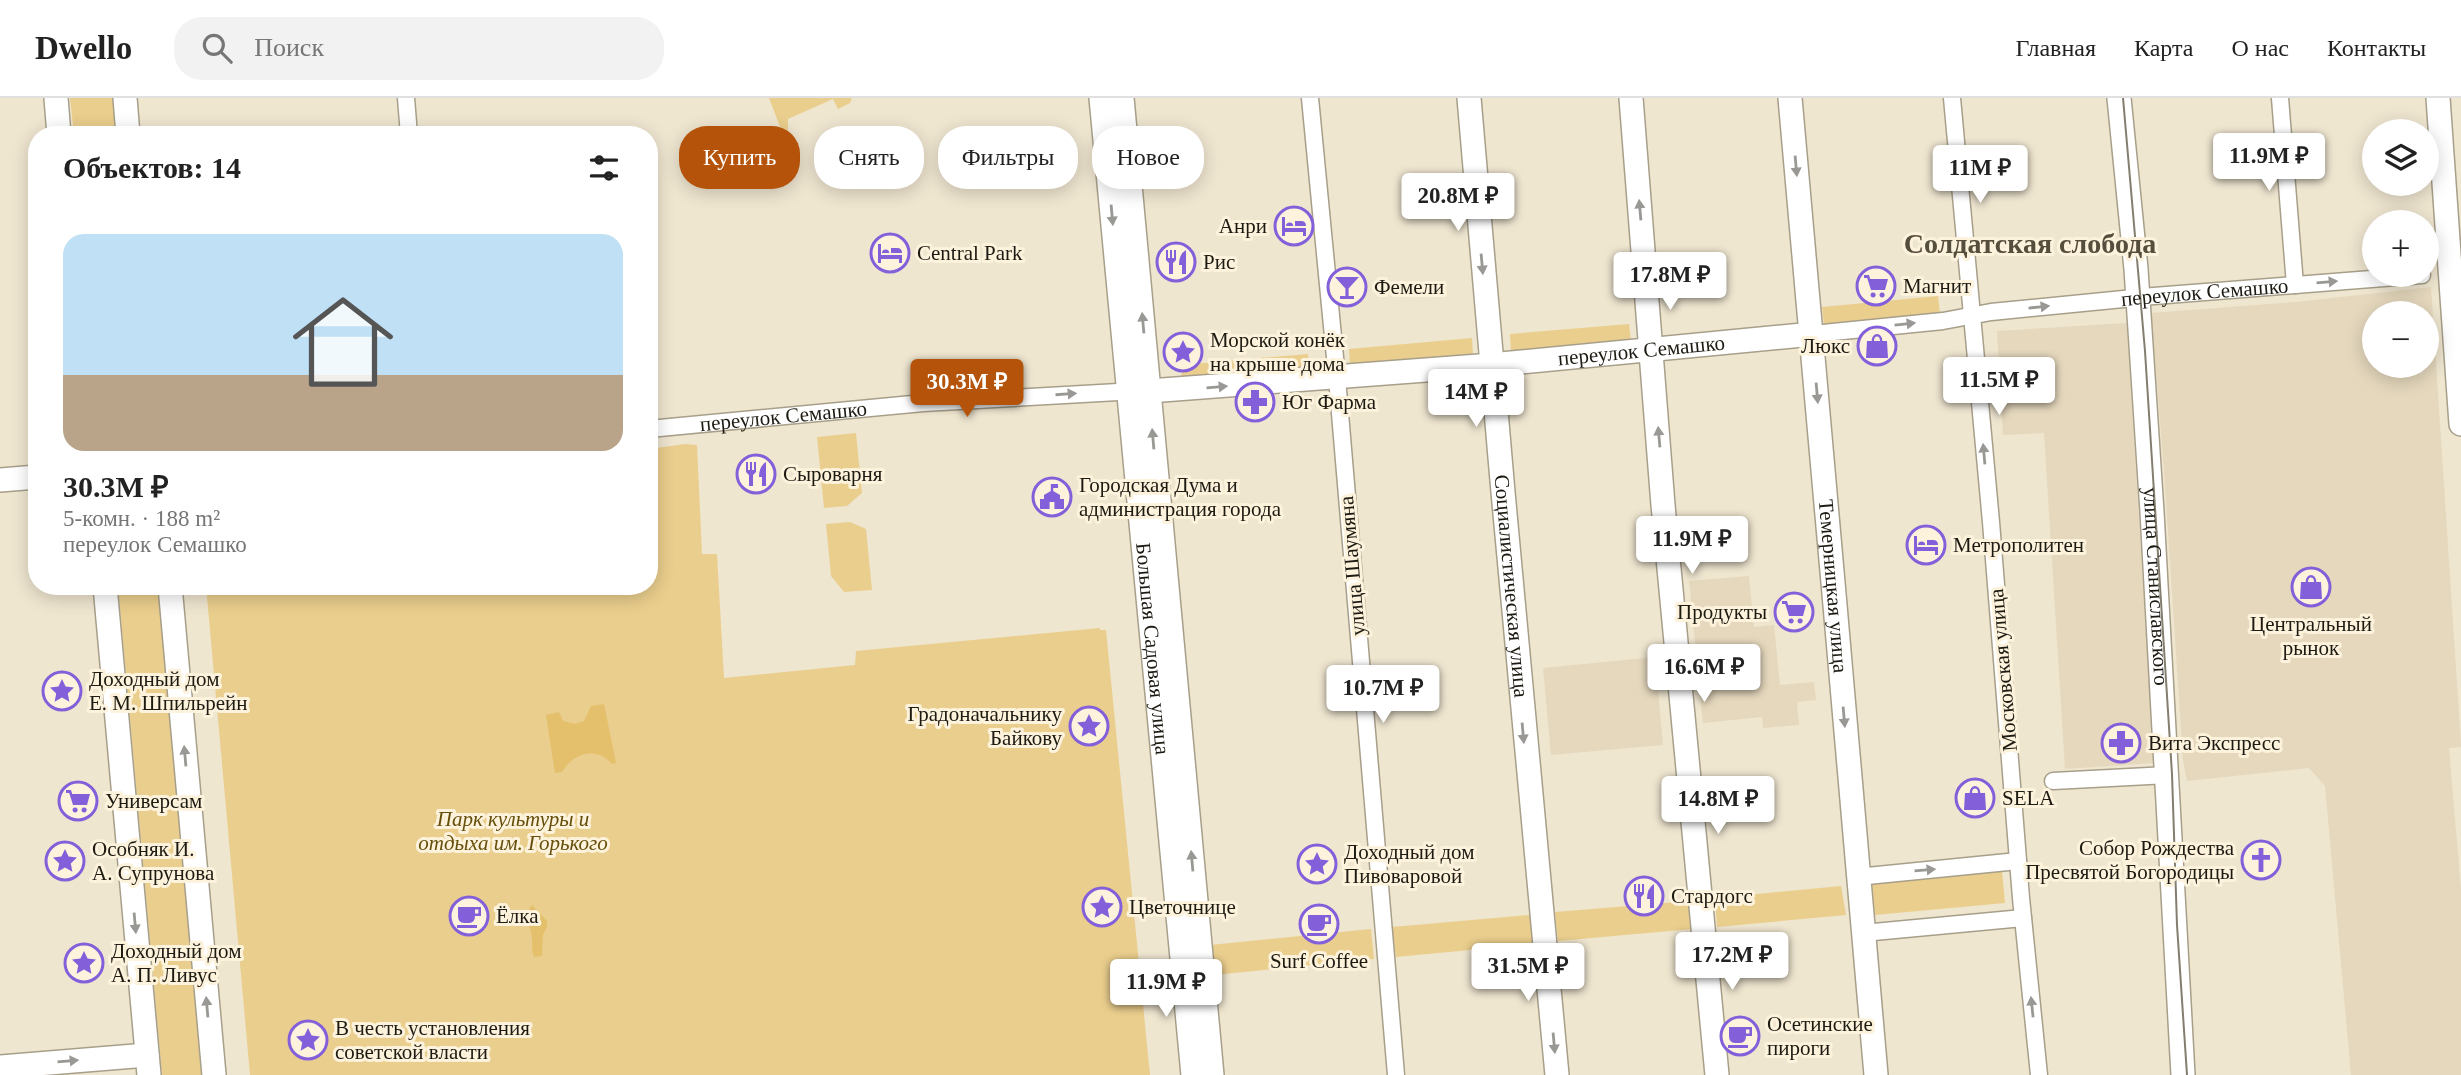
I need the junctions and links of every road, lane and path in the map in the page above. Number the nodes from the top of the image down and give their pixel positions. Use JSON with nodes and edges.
{"nodes":[{"id":1,"x":56,"y":98,"type":"edge"},
{"id":2,"x":125,"y":98,"type":"edge"},
{"id":3,"x":406,"y":98,"type":"edge"},
{"id":4,"x":1101,"y":98,"type":"edge"},
{"id":5,"x":1122,"y":98,"type":"edge"},
{"id":6,"x":1310,"y":98,"type":"edge"},
{"id":7,"x":1469,"y":98,"type":"edge"},
{"id":8,"x":1631,"y":98,"type":"edge"},
{"id":9,"x":1790,"y":98,"type":"edge"},
{"id":10,"x":1952,"y":98,"type":"edge"},
{"id":11,"x":2119,"y":98,"type":"edge"},
{"id":12,"x":2280,"y":98,"type":"edge"},
{"id":13,"x":2438,"y":98,"type":"edge"},
{"id":14,"x":58,"y":126,"type":"edge"},
{"id":15,"x":127,"y":126,"type":"edge"},
{"id":16,"x":408,"y":126,"type":"edge"},
{"id":17,"x":2456,"y":272,"type":"edge"},
{"id":18,"x":2362,"y":280,"type":"edge"},
{"id":19,"x":2295,"y":285,"type":"junction"},
{"id":20,"x":2137,"y":298,"type":"junction"},
{"id":21,"x":1971,"y":315,"type":"junction"},
{"id":22,"x":1813,"y":334,"type":"junction"},
{"id":23,"x":1652,"y":349,"type":"junction"},
{"id":24,"x":1491,"y":365,"type":"junction"},
{"id":25,"x":1337,"y":378,"type":"junction"},
{"id":26,"x":1139,"y":391,"type":"junction"},
{"id":27,"x":2461,"y":424,"type":"edge"},
{"id":28,"x":658,"y":428,"type":"edge"},
{"id":29,"x":28,"y":478,"type":"edge"},
{"id":30,"x":0,"y":480,"type":"edge"},
{"id":31,"x":105,"y":595,"type":"edge"},
{"id":32,"x":171,"y":595,"type":"edge"},
{"id":33,"x":2168,"y":775,"type":"junction"},
{"id":34,"x":2053,"y":781,"type":"dead end"},
{"id":35,"x":2018,"y":861,"type":"junction"},
{"id":36,"x":1857,"y":877,"type":"junction"},
{"id":37,"x":2023,"y":918,"type":"junction"},
{"id":38,"x":1863,"y":933,"type":"junction"},
{"id":39,"x":148,"y":1065,"type":"edge"},
{"id":40,"x":0,"y":1067,"type":"edge"},
{"id":41,"x":214,"y":1075,"type":"edge"},
{"id":42,"x":1194,"y":1075,"type":"edge"},
{"id":43,"x":1212,"y":1075,"type":"edge"},
{"id":44,"x":1396,"y":1075,"type":"edge"},
{"id":45,"x":1557,"y":1075,"type":"edge"},
{"id":46,"x":1717,"y":1075,"type":"edge"},
{"id":47,"x":1876,"y":1075,"type":"edge"},
{"id":48,"x":2039,"y":1075,"type":"edge"},
{"id":49,"x":2183,"y":1075,"type":"edge"}],
"edges":[{"from":1,"to":14,"type":"street"},
{"from":2,"to":15,"type":"street"},
{"from":3,"to":16,"type":"street"},
{"from":4,"to":26,"type":"street","name":"Большая Садовая улица","one_way":true},
{"from":26,"to":5,"type":"street","name":"Большая Садовая улица","one_way":true},
{"from":6,"to":25,"type":"street","name":"улица Шаумяна"},
{"from":7,"to":24,"type":"street","name":"Социалистическая улица","one_way":true},
{"from":23,"to":8,"type":"street","one_way":true},
{"from":9,"to":22,"type":"street","name":"Темерницкая улица","one_way":true},
{"from":10,"to":21,"type":"street","name":"Московская улица"},
{"from":11,"to":20,"type":"street","name":"улица Станиславского"},
{"from":12,"to":19,"type":"street"},
{"from":13,"to":17,"type":"street"},
{"from":17,"to":27,"type":"street"},
{"from":19,"to":18,"type":"street","name":"переулок Семашко","one_way":true},
{"from":19,"to":20,"type":"street","name":"переулок Семашко"},
{"from":21,"to":20,"type":"street","name":"переулок Семашко","one_way":true},
{"from":20,"to":33,"type":"street","name":"улица Станиславского"},
{"from":22,"to":21,"type":"street","name":"переулок Семашко","one_way":true},
{"from":35,"to":21,"type":"street","name":"Московская улица","one_way":true},
{"from":22,"to":23,"type":"street","name":"переулок Семашко"},
{"from":22,"to":36,"type":"street","name":"Темерницкая улица","one_way":true},
{"from":23,"to":24,"type":"street","name":"переулок Семашко"},
{"from":46,"to":23,"type":"street","one_way":true},
{"from":24,"to":25,"type":"street","name":"переулок Семашко"},
{"from":24,"to":45,"type":"street","name":"Социалистическая улица","one_way":true},
{"from":26,"to":25,"type":"street","name":"переулок Семашко","one_way":true},
{"from":25,"to":44,"type":"street","name":"улица Шаумяна"},
{"from":28,"to":26,"type":"street","name":"переулок Семашко","one_way":true},
{"from":26,"to":42,"type":"street","name":"Большая Садовая улица"},
{"from":43,"to":26,"type":"street","name":"Большая Садовая улица","one_way":true},
{"from":29,"to":30,"type":"street"},
{"from":31,"to":39,"type":"street","one_way":true},
{"from":41,"to":32,"type":"street","one_way":true},
{"from":33,"to":34,"type":"street"},
{"from":33,"to":49,"type":"street","name":"улица Станиславского"},
{"from":36,"to":35,"type":"street","one_way":true},
{"from":35,"to":37,"type":"street","name":"Московская улица"},
{"from":36,"to":38,"type":"street","name":"Темерницкая улица"},
{"from":37,"to":38,"type":"street"},
{"from":48,"to":37,"type":"street","name":"Московская улица","one_way":true},
{"from":38,"to":47,"type":"street","name":"Темерницкая улица"},
{"from":40,"to":39,"type":"street","one_way":true}]}
